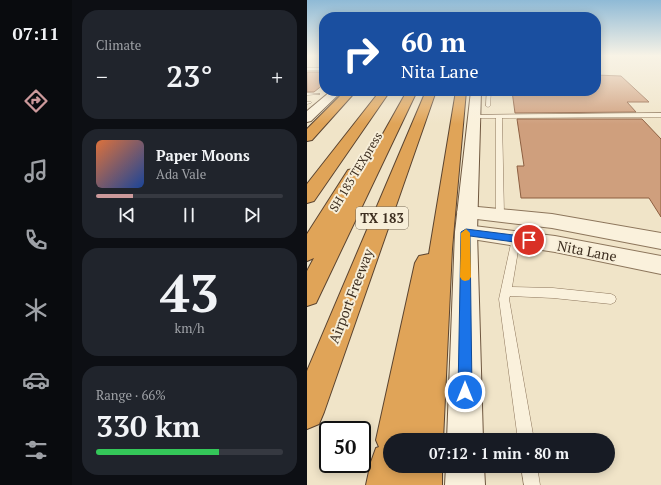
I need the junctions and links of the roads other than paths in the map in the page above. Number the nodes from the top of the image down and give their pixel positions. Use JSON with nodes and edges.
{"nodes":[{"id":1,"x":307,"y":94,"type":"edge"},
{"id":2,"x":318,"y":94,"type":"dead end"},
{"id":3,"x":329,"y":96,"type":"edge"},
{"id":4,"x":346,"y":96,"type":"edge"},
{"id":5,"x":381,"y":96,"type":"edge"},
{"id":6,"x":401,"y":96,"type":"edge"},
{"id":7,"x":409,"y":96,"type":"edge"},
{"id":8,"x":429,"y":96,"type":"edge"},
{"id":9,"x":465,"y":96,"type":"edge"},
{"id":10,"x":485,"y":96,"type":"edge"},
{"id":11,"x":474,"y":108,"type":"edge"},
{"id":12,"x":308,"y":110,"type":"edge"},
{"id":13,"x":499,"y":116,"type":"junction"},
{"id":14,"x":656,"y":117,"type":"edge"},
{"id":15,"x":307,"y":137,"type":"edge"},
{"id":16,"x":307,"y":197,"type":"edge"},
{"id":17,"x":500,"y":215,"type":"junction"},
{"id":18,"x":467,"y":222,"type":"junction"},
{"id":19,"x":516,"y":239,"type":"junction"},
{"id":20,"x":661,"y":241,"type":"edge"},
{"id":21,"x":307,"y":252,"type":"edge"},
{"id":22,"x":661,"y":265,"type":"edge"},
{"id":23,"x":505,"y":291,"type":"junction"},
{"id":24,"x":307,"y":295,"type":"edge"},
{"id":25,"x":611,"y":299,"type":"dead end"},
{"id":26,"x":307,"y":412,"type":"edge"},
{"id":27,"x":395,"y":433,"type":"edge"},
{"id":28,"x":426,"y":433,"type":"edge"},
{"id":29,"x":465,"y":433,"type":"edge"},
{"id":30,"x":525,"y":433,"type":"edge"},
{"id":31,"x":388,"y":473,"type":"edge"},
{"id":32,"x":423,"y":473,"type":"edge"},
{"id":33,"x":465,"y":473,"type":"edge"},
{"id":34,"x":530,"y":473,"type":"edge"},
{"id":35,"x":386,"y":485,"type":"edge"},
{"id":36,"x":422,"y":485,"type":"edge"},
{"id":37,"x":465,"y":485,"type":"edge"},
{"id":38,"x":532,"y":485,"type":"edge"}],
"edges":[{"from":1,"to":2,"type":"lane"},
{"from":3,"to":12,"type":"main road"},
{"from":4,"to":15,"type":"highway"},
{"from":5,"to":16,"type":"highway"},
{"from":6,"to":21,"type":"highway","name":"SH 183 TEXpress"},
{"from":7,"to":24,"type":"highway","name":"SH 183 TEXpress"},
{"from":8,"to":26,"type":"highway","name":"Airport Freeway","number":"TX 183"},
{"from":9,"to":11,"type":"highway"},
{"from":10,"to":11,"type":"lane"},
{"from":11,"to":13,"type":"lane"},
{"from":11,"to":18,"type":"main road"},
{"from":11,"to":27,"type":"highway"},
{"from":11,"to":28,"type":"highway"},
{"from":13,"to":14,"type":"lane"},
{"from":13,"to":17,"type":"lane"},
{"from":17,"to":18,"type":"main road","name":"Nita Lane"},
{"from":17,"to":20,"type":"main road","name":"Nita Lane"},
{"from":18,"to":19,"type":"main road","name":"Nita Lane"},
{"from":18,"to":29,"type":"main road"},
{"from":19,"to":22,"type":"main road","name":"Nita Lane"},
{"from":19,"to":23,"type":"lane"},
{"from":23,"to":25,"type":"lane"},
{"from":23,"to":30,"type":"lane"},
{"from":31,"to":35,"type":"highway"},
{"from":32,"to":36,"type":"highway"},
{"from":33,"to":37,"type":"main road"},
{"from":34,"to":38,"type":"lane"}]}
